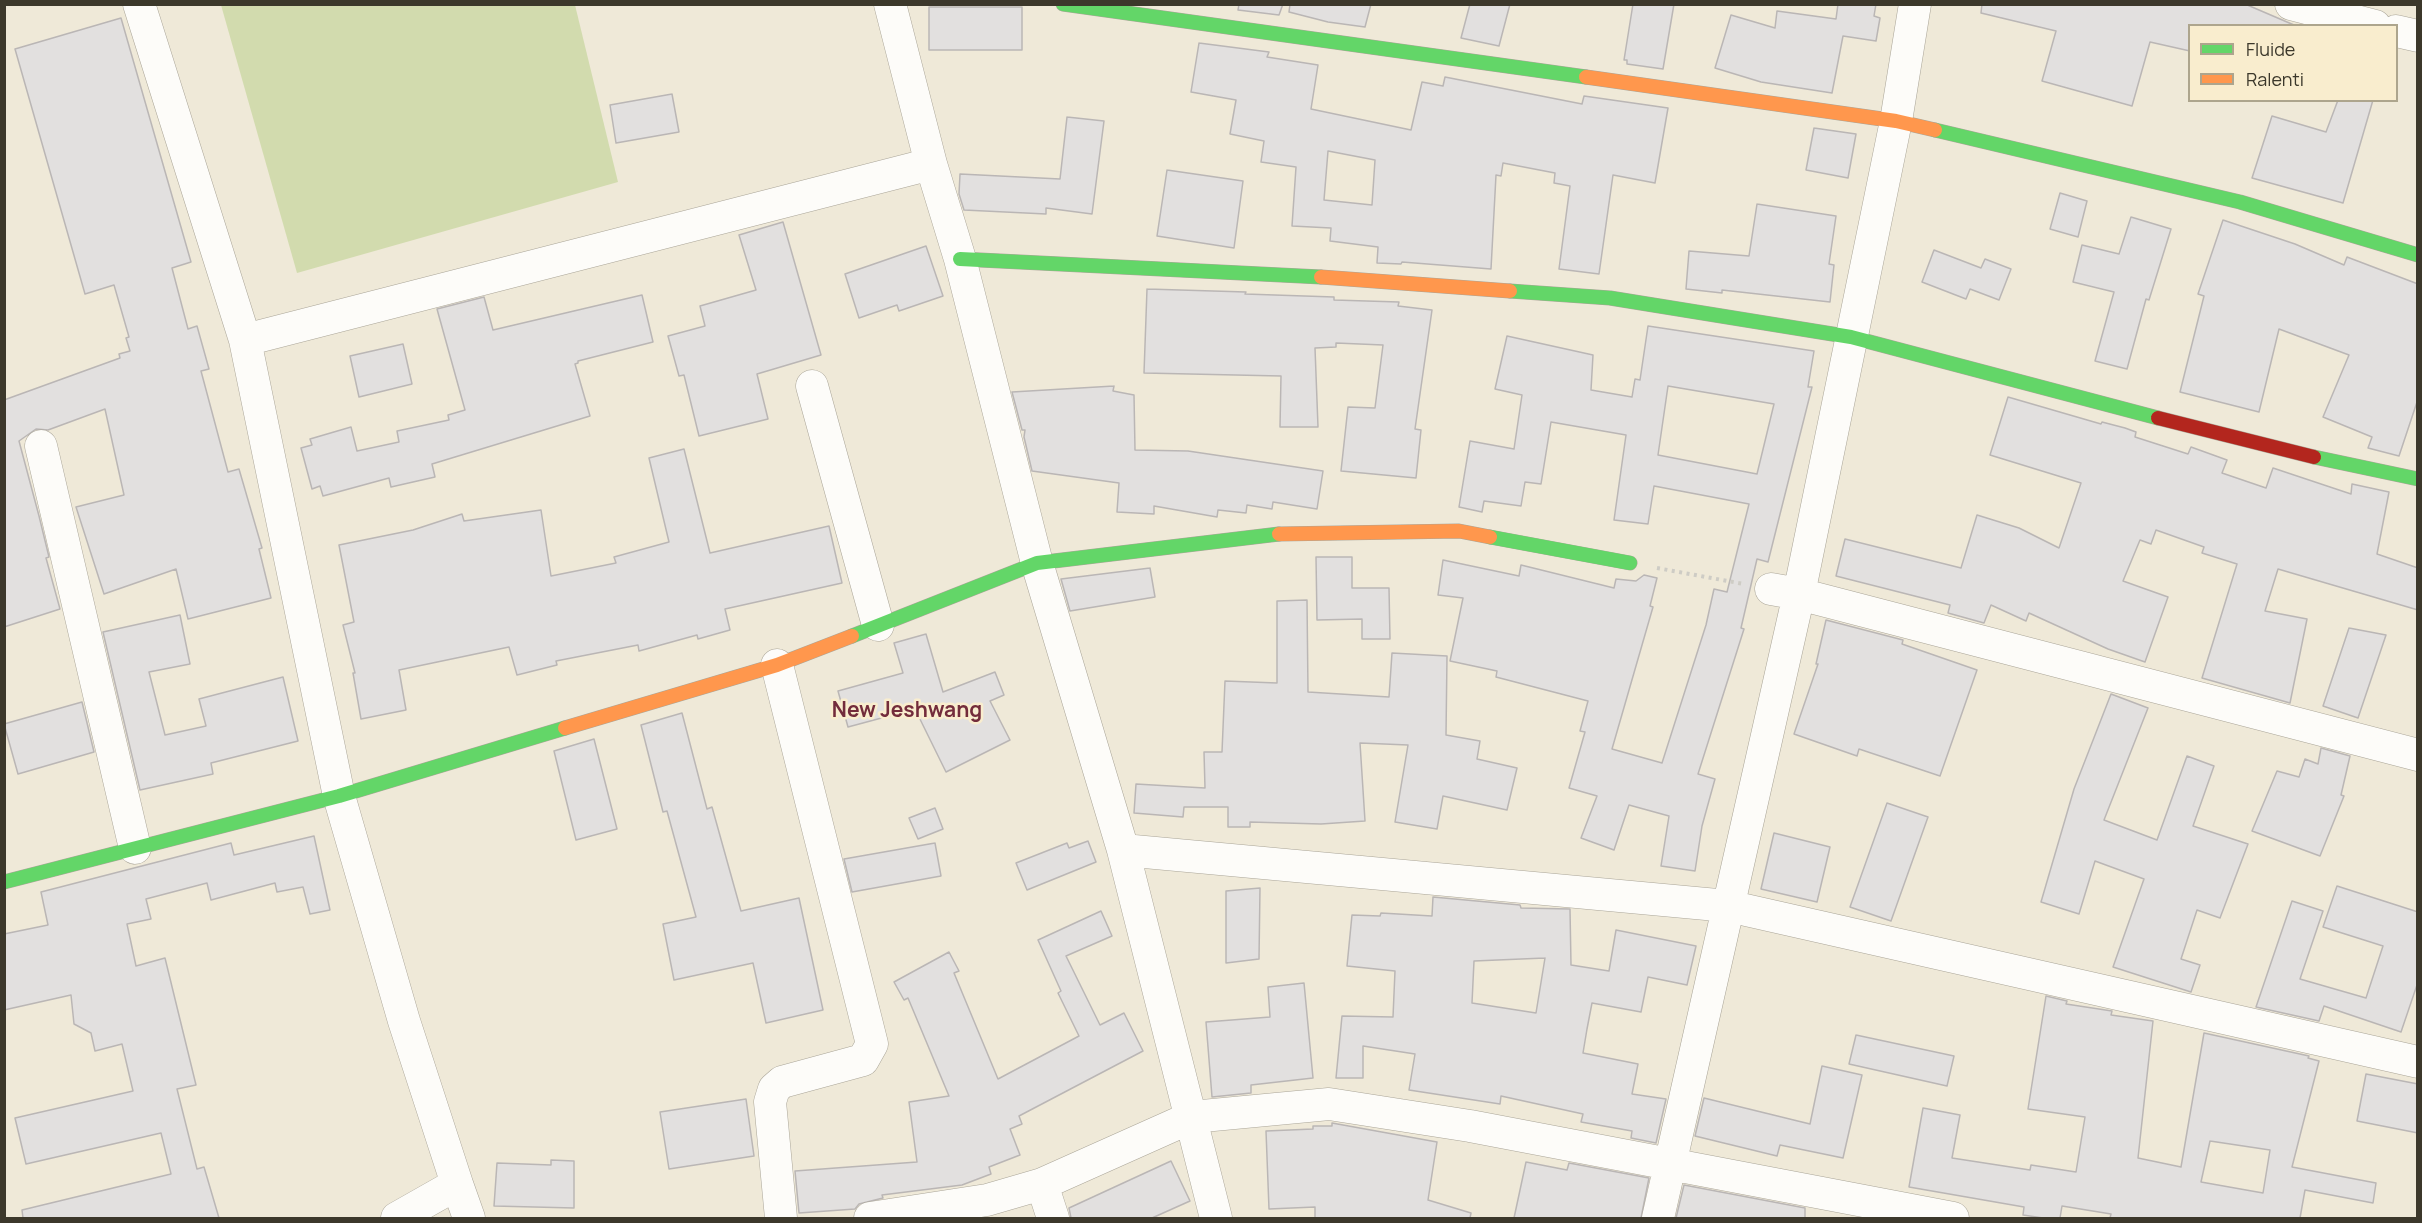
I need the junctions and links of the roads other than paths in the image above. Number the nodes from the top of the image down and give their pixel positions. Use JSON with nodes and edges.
{"nodes":[{"id":1,"x":139,"y":4,"type":"edge"},
{"id":2,"x":890,"y":4,"type":"edge"},
{"id":3,"x":1063,"y":4,"type":"edge"},
{"id":4,"x":1915,"y":4,"type":"edge"},
{"id":5,"x":2291,"y":4,"type":"edge"},
{"id":6,"x":2366,"y":24,"type":"edge"},
{"id":7,"x":2398,"y":31,"type":"edge"},
{"id":8,"x":2418,"y":36,"type":"edge"},
{"id":9,"x":1896,"y":122,"type":"junction"},
{"id":10,"x":931,"y":164,"type":"junction"},
{"id":11,"x":2418,"y":255,"type":"edge"},
{"id":12,"x":960,"y":260,"type":"junction"},
{"id":13,"x":1851,"y":337,"type":"junction"},
{"id":14,"x":245,"y":340,"type":"junction"},
{"id":15,"x":812,"y":386,"type":"dead end"},
{"id":16,"x":41,"y":446,"type":"dead end"},
{"id":17,"x":2418,"y":479,"type":"edge"},
{"id":18,"x":1037,"y":563,"type":"junction"},
{"id":19,"x":1630,"y":563,"type":"road end"},
{"id":20,"x":1785,"y":592,"type":"junction"},
{"id":21,"x":878,"y":625,"type":"junction"},
{"id":22,"x":777,"y":665,"type":"junction"},
{"id":23,"x":2418,"y":755,"type":"edge"},
{"id":24,"x":339,"y":796,"type":"junction"},
{"id":25,"x":135,"y":848,"type":"junction"},
{"id":26,"x":1123,"y":850,"type":"junction"},
{"id":27,"x":4,"y":882,"type":"edge"},
{"id":28,"x":1728,"y":906,"type":"junction"},
{"id":29,"x":2418,"y":1062,"type":"edge"},
{"id":30,"x":1192,"y":1117,"type":"junction"},
{"id":31,"x":1670,"y":1164,"type":"junction"},
{"id":32,"x":457,"y":1184,"type":"junction"},
{"id":33,"x":1042,"y":1184,"type":"junction"},
{"id":34,"x":397,"y":1218,"type":"edge"},
{"id":35,"x":469,"y":1218,"type":"edge"},
{"id":36,"x":781,"y":1218,"type":"edge"},
{"id":37,"x":870,"y":1218,"type":"edge"},
{"id":38,"x":1053,"y":1218,"type":"edge"},
{"id":39,"x":1216,"y":1218,"type":"edge"},
{"id":40,"x":1658,"y":1218,"type":"edge"},
{"id":41,"x":1953,"y":1218,"type":"edge"}],
"edges":[{"from":1,"to":14,"type":"street"},
{"from":2,"to":10,"type":"street"},
{"from":3,"to":9,"type":"street"},
{"from":4,"to":9,"type":"street"},
{"from":5,"to":6,"type":"street"},
{"from":7,"to":8,"type":"street"},
{"from":9,"to":11,"type":"street"},
{"from":9,"to":13,"type":"street"},
{"from":10,"to":12,"type":"street"},
{"from":10,"to":14,"type":"street"},
{"from":12,"to":13,"type":"street"},
{"from":12,"to":18,"type":"street"},
{"from":13,"to":17,"type":"street"},
{"from":13,"to":20,"type":"street"},
{"from":14,"to":24,"type":"street"},
{"from":15,"to":21,"type":"street"},
{"from":16,"to":25,"type":"street"},
{"from":18,"to":19,"type":"street"},
{"from":18,"to":21,"type":"street"},
{"from":18,"to":26,"type":"street"},
{"from":20,"to":23,"type":"street"},
{"from":20,"to":28,"type":"street"},
{"from":21,"to":22,"type":"street"},
{"from":22,"to":24,"type":"street"},
{"from":22,"to":36,"type":"street"},
{"from":24,"to":25,"type":"street"},
{"from":24,"to":32,"type":"street"},
{"from":25,"to":27,"type":"street"},
{"from":26,"to":28,"type":"street"},
{"from":26,"to":30,"type":"street"},
{"from":28,"to":29,"type":"street"},
{"from":28,"to":31,"type":"street"},
{"from":30,"to":31,"type":"street"},
{"from":30,"to":33,"type":"street"},
{"from":30,"to":39,"type":"street"},
{"from":31,"to":40,"type":"street"},
{"from":31,"to":41,"type":"street"},
{"from":32,"to":34,"type":"street"},
{"from":32,"to":35,"type":"street"},
{"from":33,"to":37,"type":"street"},
{"from":33,"to":38,"type":"street"}]}
